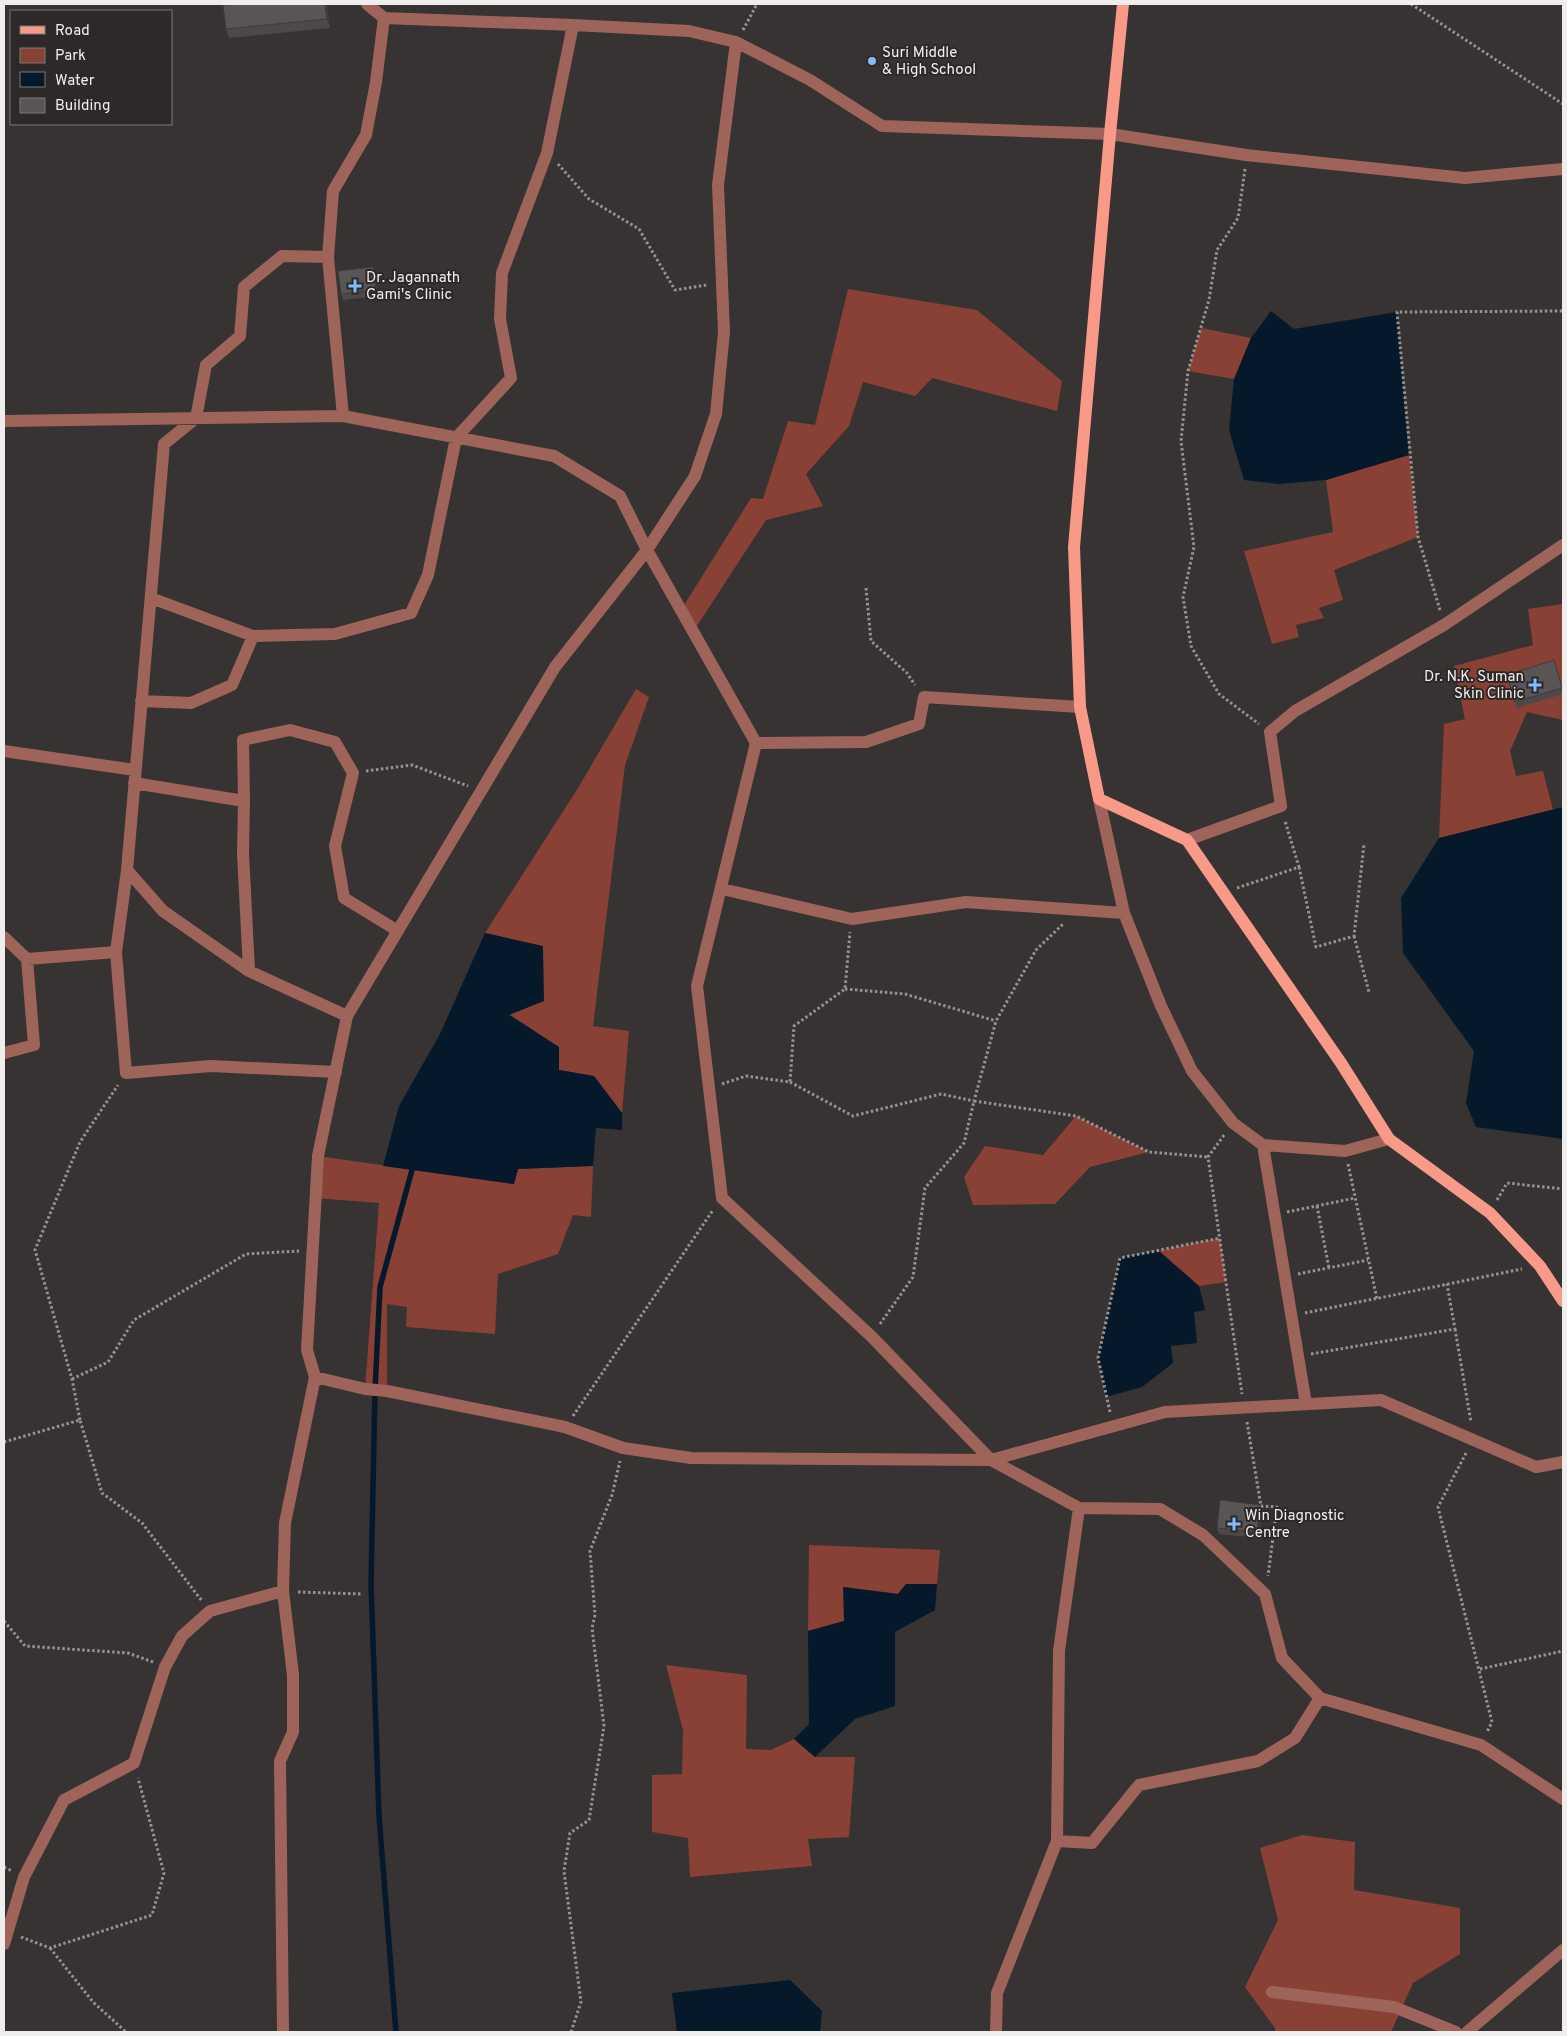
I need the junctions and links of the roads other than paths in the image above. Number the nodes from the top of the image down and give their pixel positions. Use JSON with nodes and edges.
{"nodes":[{"id":1,"x":367,"y":4,"type":"edge"},
{"id":2,"x":1123,"y":4,"type":"edge"},
{"id":3,"x":384,"y":18,"type":"junction"},
{"id":4,"x":573,"y":25,"type":"junction"},
{"id":5,"x":736,"y":42,"type":"junction"},
{"id":6,"x":1110,"y":134,"type":"junction"},
{"id":7,"x":1563,"y":169,"type":"edge"},
{"id":8,"x":328,"y":257,"type":"junction"},
{"id":9,"x":343,"y":416,"type":"junction"},
{"id":10,"x":196,"y":418,"type":"junction"},
{"id":11,"x":4,"y":421,"type":"edge"},
{"id":12,"x":456,"y":438,"type":"junction"},
{"id":13,"x":1563,"y":545,"type":"edge"},
{"id":14,"x":647,"y":550,"type":"junction"},
{"id":15,"x":151,"y":598,"type":"junction"},
{"id":16,"x":253,"y":636,"type":"junction"},
{"id":17,"x":141,"y":701,"type":"junction"},
{"id":18,"x":1080,"y":708,"type":"junction"},
{"id":19,"x":756,"y":743,"type":"junction"},
{"id":20,"x":4,"y":751,"type":"edge"},
{"id":21,"x":135,"y":777,"type":"junction"},
{"id":22,"x":1099,"y":799,"type":"junction"},
{"id":23,"x":244,"y":801,"type":"junction"},
{"id":24,"x":1187,"y":840,"type":"junction"},
{"id":25,"x":127,"y":870,"type":"junction"},
{"id":26,"x":722,"y":889,"type":"junction"},
{"id":27,"x":1124,"y":913,"type":"junction"},
{"id":28,"x":398,"y":931,"type":"junction"},
{"id":29,"x":4,"y":937,"type":"edge"},
{"id":30,"x":116,"y":952,"type":"junction"},
{"id":31,"x":27,"y":959,"type":"junction"},
{"id":32,"x":249,"y":971,"type":"junction"},
{"id":33,"x":347,"y":1016,"type":"junction"},
{"id":34,"x":4,"y":1053,"type":"edge"},
{"id":35,"x":336,"y":1072,"type":"junction"},
{"id":36,"x":1389,"y":1139,"type":"junction"},
{"id":37,"x":1263,"y":1145,"type":"junction"},
{"id":38,"x":1563,"y":1301,"type":"edge"},
{"id":39,"x":315,"y":1377,"type":"junction"},
{"id":40,"x":1306,"y":1404,"type":"junction"},
{"id":41,"x":992,"y":1460,"type":"junction"},
{"id":42,"x":1563,"y":1462,"type":"edge"},
{"id":43,"x":1079,"y":1508,"type":"junction"},
{"id":44,"x":283,"y":1592,"type":"junction"},
{"id":45,"x":1320,"y":1698,"type":"junction"},
{"id":46,"x":1563,"y":1799,"type":"edge"},
{"id":47,"x":1057,"y":1841,"type":"junction"},
{"id":48,"x":6,"y":1938,"type":"edge"},
{"id":49,"x":1563,"y":1950,"type":"edge"},
{"id":50,"x":1272,"y":1992,"type":"dead end"},
{"id":51,"x":283,"y":2032,"type":"edge"},
{"id":52,"x":996,"y":2032,"type":"edge"},
{"id":53,"x":1456,"y":2032,"type":"edge"},
{"id":54,"x":1467,"y":2032,"type":"edge"}],
"edges":[{"from":1,"to":3,"type":"street"},
{"from":2,"to":6,"type":"main road"},
{"from":3,"to":4,"type":"street"},
{"from":3,"to":8,"type":"street"},
{"from":4,"to":5,"type":"street"},
{"from":4,"to":12,"type":"street"},
{"from":5,"to":6,"type":"street"},
{"from":5,"to":14,"type":"street"},
{"from":6,"to":7,"type":"street"},
{"from":6,"to":18,"type":"main road"},
{"from":8,"to":9,"type":"street"},
{"from":8,"to":10,"type":"street"},
{"from":9,"to":10,"type":"street"},
{"from":9,"to":12,"type":"street"},
{"from":10,"to":11,"type":"street"},
{"from":10,"to":15,"type":"street"},
{"from":12,"to":14,"type":"street"},
{"from":12,"to":16,"type":"street"},
{"from":13,"to":24,"type":"street"},
{"from":14,"to":19,"type":"street"},
{"from":14,"to":28,"type":"street"},
{"from":15,"to":16,"type":"street"},
{"from":15,"to":17,"type":"street"},
{"from":16,"to":17,"type":"street"},
{"from":17,"to":21,"type":"street"},
{"from":18,"to":19,"type":"street"},
{"from":18,"to":22,"type":"main road"},
{"from":19,"to":26,"type":"street"},
{"from":20,"to":21,"type":"street"},
{"from":21,"to":23,"type":"street"},
{"from":21,"to":25,"type":"street"},
{"from":22,"to":24,"type":"main road"},
{"from":22,"to":27,"type":"street"},
{"from":23,"to":28,"type":"street"},
{"from":23,"to":32,"type":"street"},
{"from":24,"to":36,"type":"main road"},
{"from":25,"to":30,"type":"street"},
{"from":25,"to":32,"type":"street"},
{"from":26,"to":27,"type":"street"},
{"from":26,"to":41,"type":"street"},
{"from":27,"to":37,"type":"street"},
{"from":28,"to":33,"type":"street"},
{"from":29,"to":31,"type":"street"},
{"from":30,"to":31,"type":"street"},
{"from":30,"to":35,"type":"street"},
{"from":31,"to":34,"type":"street"},
{"from":32,"to":33,"type":"street"},
{"from":33,"to":35,"type":"street"},
{"from":35,"to":39,"type":"street"},
{"from":36,"to":37,"type":"street"},
{"from":36,"to":38,"type":"main road"},
{"from":37,"to":40,"type":"street"},
{"from":39,"to":41,"type":"street"},
{"from":39,"to":44,"type":"street"},
{"from":40,"to":41,"type":"street"},
{"from":40,"to":42,"type":"street"},
{"from":41,"to":43,"type":"street"},
{"from":43,"to":45,"type":"street"},
{"from":43,"to":47,"type":"street"},
{"from":44,"to":48,"type":"street"},
{"from":44,"to":51,"type":"street"},
{"from":45,"to":46,"type":"street"},
{"from":45,"to":47,"type":"street"},
{"from":47,"to":52,"type":"street"},
{"from":49,"to":54,"type":"street"},
{"from":50,"to":53,"type":"street"}]}
